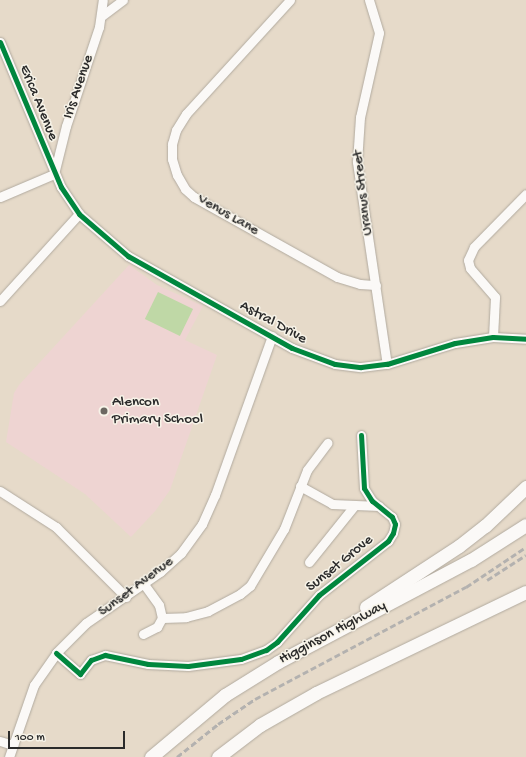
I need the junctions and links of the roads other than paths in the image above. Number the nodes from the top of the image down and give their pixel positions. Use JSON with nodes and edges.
{"nodes":[{"id":1,"x":103,"y":0,"type":"edge"},
{"id":2,"x":123,"y":0,"type":"edge"},
{"id":3,"x":290,"y":0,"type":"edge"},
{"id":4,"x":369,"y":0,"type":"edge"},
{"id":5,"x":103,"y":15,"type":"junction"},
{"id":6,"x":0,"y":42,"type":"edge"},
{"id":7,"x":54,"y":174,"type":"junction"},
{"id":8,"x":526,"y":194,"type":"edge"},
{"id":9,"x":0,"y":197,"type":"edge"},
{"id":10,"x":79,"y":214,"type":"junction"},
{"id":11,"x":376,"y":285,"type":"junction"},
{"id":12,"x":0,"y":301,"type":"edge"},
{"id":13,"x":272,"y":336,"type":"junction"},
{"id":14,"x":493,"y":337,"type":"junction"},
{"id":15,"x":526,"y":339,"type":"edge"},
{"id":16,"x":387,"y":364,"type":"junction"},
{"id":17,"x":360,"y":435,"type":"dead end"},
{"id":18,"x":327,"y":443,"type":"dead end"},
{"id":19,"x":300,"y":486,"type":"junction"},
{"id":20,"x":526,"y":487,"type":"edge"},
{"id":21,"x":0,"y":491,"type":"edge"},
{"id":22,"x":354,"y":506,"type":"junction"},
{"id":23,"x":379,"y":506,"type":"junction"},
{"id":24,"x":526,"y":525,"type":"edge"},
{"id":25,"x":309,"y":562,"type":"dead end"},
{"id":26,"x":144,"y":584,"type":"junction"},
{"id":27,"x":526,"y":592,"type":"edge"},
{"id":28,"x":126,"y":597,"type":"junction"},
{"id":29,"x":526,"y":602,"type":"edge"},
{"id":30,"x":162,"y":618,"type":"junction"},
{"id":31,"x":454,"y":627,"type":"junction"},
{"id":32,"x":143,"y":634,"type":"dead end"},
{"id":33,"x":56,"y":653,"type":"junction"},
{"id":34,"x":278,"y":662,"type":"junction"},
{"id":35,"x":0,"y":741,"type":"edge"},
{"id":36,"x":13,"y":745,"type":"junction"},
{"id":37,"x":9,"y":757,"type":"edge"},
{"id":38,"x":151,"y":757,"type":"edge"},
{"id":39,"x":218,"y":757,"type":"edge"}],
"edges":[{"from":1,"to":5,"type":"street","name":"Iris Avenue"},
{"from":2,"to":5,"type":"street"},
{"from":3,"to":11,"type":"street","name":"Venus Lane"},
{"from":4,"to":11,"type":"street","name":"Uranus Street"},
{"from":5,"to":7,"type":"street","name":"Iris Avenue"},
{"from":6,"to":7,"type":"street","name":"Erica Avenue"},
{"from":7,"to":9,"type":"street"},
{"from":7,"to":10,"type":"street","name":"Astral Drive"},
{"from":8,"to":14,"type":"street"},
{"from":10,"to":12,"type":"street"},
{"from":10,"to":13,"type":"street","name":"Astral Drive"},
{"from":11,"to":16,"type":"street","name":"Uranus Street"},
{"from":13,"to":16,"type":"street","name":"Astral Drive"},
{"from":13,"to":26,"type":"street","name":"Sunset Avenue"},
{"from":14,"to":15,"type":"street","name":"Astral Drive"},
{"from":14,"to":16,"type":"street","name":"Astral Drive"},
{"from":17,"to":23,"type":"street","name":"Sunset Grove"},
{"from":18,"to":19,"type":"street"},
{"from":19,"to":22,"type":"street"},
{"from":19,"to":30,"type":"street"},
{"from":20,"to":34,"type":"highway"},
{"from":21,"to":28,"type":"street"},
{"from":22,"to":23,"type":"street"},
{"from":22,"to":25,"type":"street"},
{"from":23,"to":33,"type":"street","name":"Sunset Grove"},
{"from":24,"to":34,"type":"highway","name":"Higginson Highway"},
{"from":26,"to":28,"type":"street","name":"Sunset Avenue"},
{"from":26,"to":30,"type":"street"},
{"from":27,"to":31,"type":"highway"},
{"from":28,"to":33,"type":"street","name":"Sunset Avenue"},
{"from":29,"to":31,"type":"highway"},
{"from":30,"to":32,"type":"street"},
{"from":31,"to":39,"type":"highway"},
{"from":33,"to":36,"type":"street","name":"Sunset Avenue"},
{"from":34,"to":38,"type":"highway","name":"Higginson Highway"},
{"from":35,"to":36,"type":"street"},
{"from":36,"to":37,"type":"street","name":"Sunset Avenue"}]}
